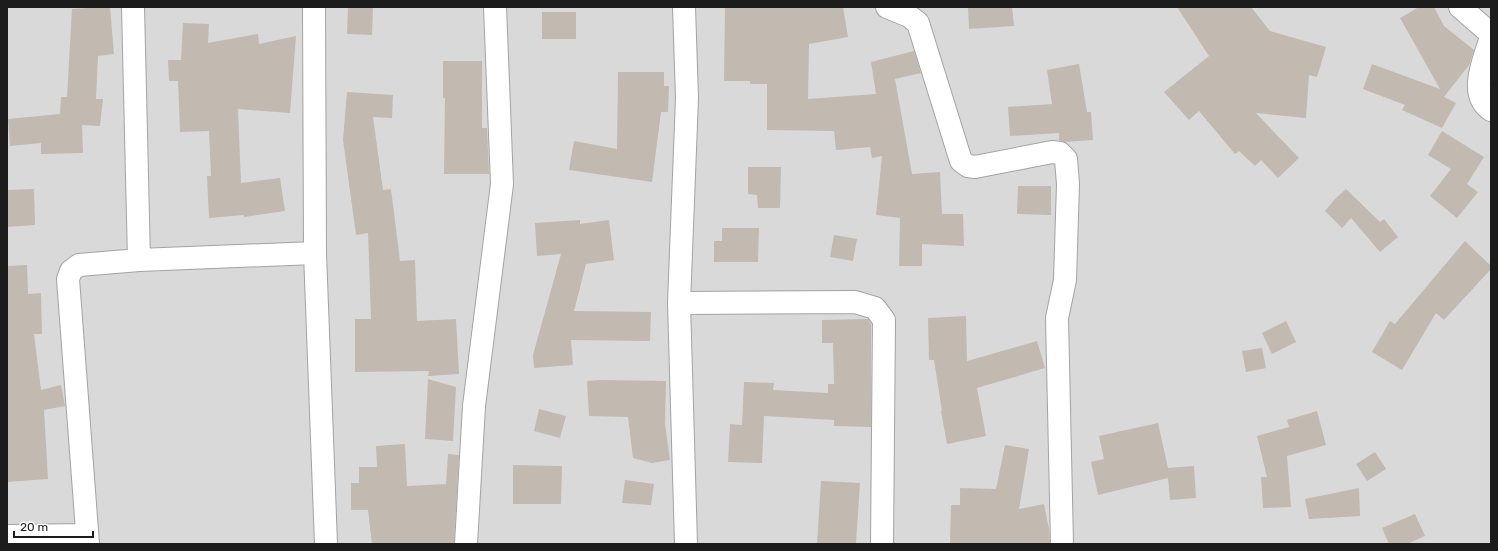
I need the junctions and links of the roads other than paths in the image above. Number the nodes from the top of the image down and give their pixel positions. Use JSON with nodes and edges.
{"nodes":[{"id":1,"x":133,"y":7,"type":"edge"},
{"id":2,"x":314,"y":7,"type":"edge"},
{"id":3,"x":495,"y":7,"type":"edge"},
{"id":4,"x":684,"y":7,"type":"edge"},
{"id":5,"x":887,"y":7,"type":"edge"},
{"id":6,"x":1460,"y":7,"type":"edge"},
{"id":7,"x":1491,"y":36,"type":"edge"},
{"id":8,"x":1491,"y":110,"type":"edge"},
{"id":9,"x":315,"y":253,"type":"junction"},
{"id":10,"x":139,"y":260,"type":"junction"},
{"id":11,"x":679,"y":303,"type":"junction"},
{"id":12,"x":7,"y":536,"type":"edge"},
{"id":13,"x":88,"y":540,"type":"edge"},
{"id":14,"x":326,"y":544,"type":"edge"},
{"id":15,"x":466,"y":544,"type":"edge"},
{"id":16,"x":686,"y":544,"type":"edge"},
{"id":17,"x":882,"y":544,"type":"edge"},
{"id":18,"x":1062,"y":544,"type":"edge"}],
"edges":[{"from":1,"to":10,"type":"street"},
{"from":2,"to":9,"type":"street"},
{"from":3,"to":15,"type":"street"},
{"from":4,"to":11,"type":"street"},
{"from":5,"to":18,"type":"street"},
{"from":6,"to":7,"type":"street"},
{"from":7,"to":8,"type":"street"},
{"from":9,"to":10,"type":"street"},
{"from":9,"to":14,"type":"street"},
{"from":10,"to":13,"type":"street"},
{"from":11,"to":16,"type":"street"},
{"from":11,"to":17,"type":"street"},
{"from":12,"to":13,"type":"street"}]}
